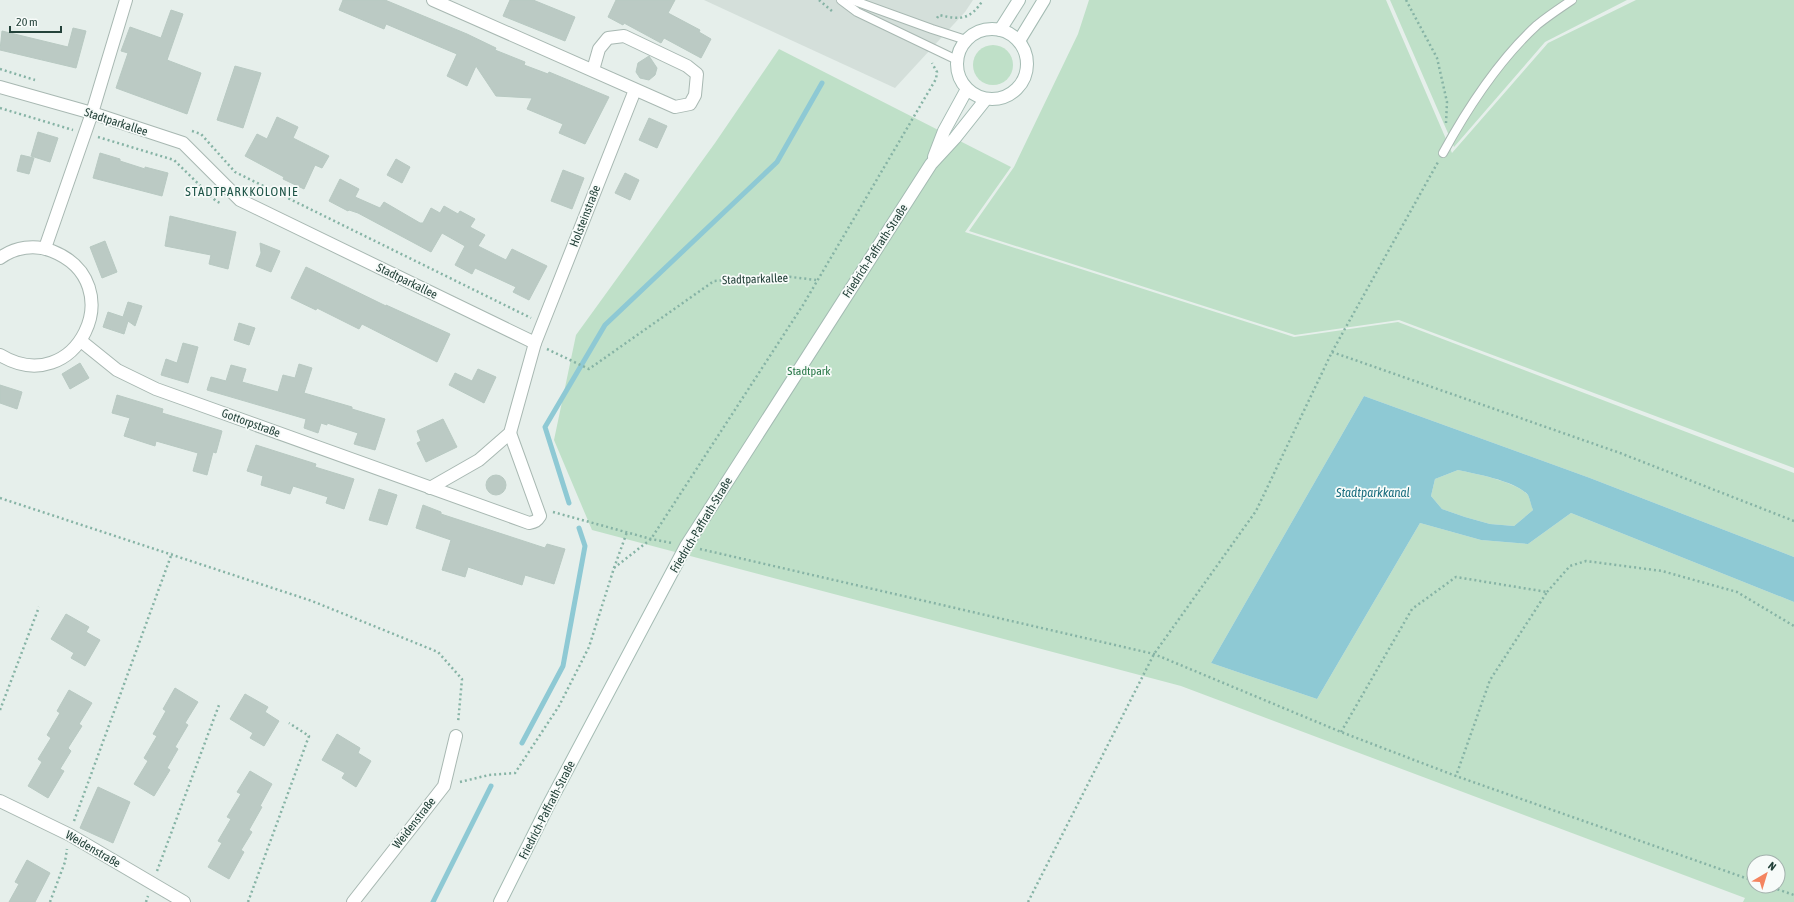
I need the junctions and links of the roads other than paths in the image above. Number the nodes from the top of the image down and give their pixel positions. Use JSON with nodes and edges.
{"nodes":[{"id":1,"x":126,"y":0,"type":"edge"},
{"id":2,"x":433,"y":0,"type":"edge"},
{"id":3,"x":841,"y":0,"type":"edge"},
{"id":4,"x":852,"y":0,"type":"edge"},
{"id":5,"x":1020,"y":0,"type":"edge"},
{"id":6,"x":1044,"y":0,"type":"edge"},
{"id":7,"x":1572,"y":0,"type":"edge"},
{"id":8,"x":862,"y":1,"type":"edge"},
{"id":9,"x":1000,"y":30,"type":"junction"},
{"id":10,"x":966,"y":40,"type":"junction"},
{"id":11,"x":1019,"y":41,"type":"junction"},
{"id":12,"x":957,"y":60,"type":"junction"},
{"id":13,"x":593,"y":70,"type":"junction"},
{"id":14,"x":0,"y":87,"type":"edge"},
{"id":15,"x":967,"y":89,"type":"junction"},
{"id":16,"x":635,"y":90,"type":"junction"},
{"id":17,"x":986,"y":99,"type":"junction"},
{"id":18,"x":92,"y":113,"type":"junction"},
{"id":19,"x":1443,"y":153,"type":"road end"},
{"id":20,"x":931,"y":164,"type":"junction"},
{"id":21,"x":45,"y":248,"type":"junction"},
{"id":22,"x":0,"y":258,"type":"edge"},
{"id":23,"x":81,"y":341,"type":"junction"},
{"id":24,"x":535,"y":343,"type":"junction"},
{"id":25,"x":0,"y":355,"type":"edge"},
{"id":26,"x":510,"y":434,"type":"junction"},
{"id":27,"x":430,"y":488,"type":"junction"},
{"id":28,"x":456,"y":736,"type":"road end"},
{"id":29,"x":0,"y":801,"type":"edge"},
{"id":30,"x":184,"y":902,"type":"edge"},
{"id":31,"x":353,"y":902,"type":"edge"},
{"id":32,"x":500,"y":902,"type":"edge"}],
"edges":[{"from":1,"to":18,"type":"street"},
{"from":2,"to":13,"type":"street"},
{"from":3,"to":12,"type":"lane"},
{"from":4,"to":8,"type":"lane"},
{"from":5,"to":9,"type":"street"},
{"from":6,"to":11,"type":"street"},
{"from":7,"to":19,"type":"lane"},
{"from":8,"to":10,"type":"lane"},
{"from":9,"to":10,"type":"street"},
{"from":9,"to":11,"type":"street"},
{"from":10,"to":12,"type":"street"},
{"from":11,"to":17,"type":"street"},
{"from":12,"to":15,"type":"street"},
{"from":13,"to":16,"type":"street"},
{"from":13,"to":16,"type":"street"},
{"from":14,"to":18,"type":"street","name":"Stadtparkallee"},
{"from":15,"to":17,"type":"street"},
{"from":15,"to":20,"type":"street","name":"Friedrich-Paffrath-Straße"},
{"from":16,"to":24,"type":"street","name":"Holsteinstraße"},
{"from":17,"to":20,"type":"street","name":"Friedrich-Paffrath-Straße"},
{"from":18,"to":21,"type":"street"},
{"from":18,"to":24,"type":"street","name":"Stadtparkallee"},
{"from":20,"to":32,"type":"street","name":"Friedrich-Paffrath-Straße"},
{"from":21,"to":22,"type":"street"},
{"from":21,"to":23,"type":"street"},
{"from":23,"to":25,"type":"street"},
{"from":23,"to":27,"type":"street","name":"Gottorpstraße"},
{"from":24,"to":26,"type":"street"},
{"from":26,"to":27,"type":"street"},
{"from":26,"to":27,"type":"street","name":"Gottorpstraße"},
{"from":28,"to":31,"type":"street","name":"Weidenstraße"},
{"from":29,"to":30,"type":"street","name":"Weidenstraße"}]}
